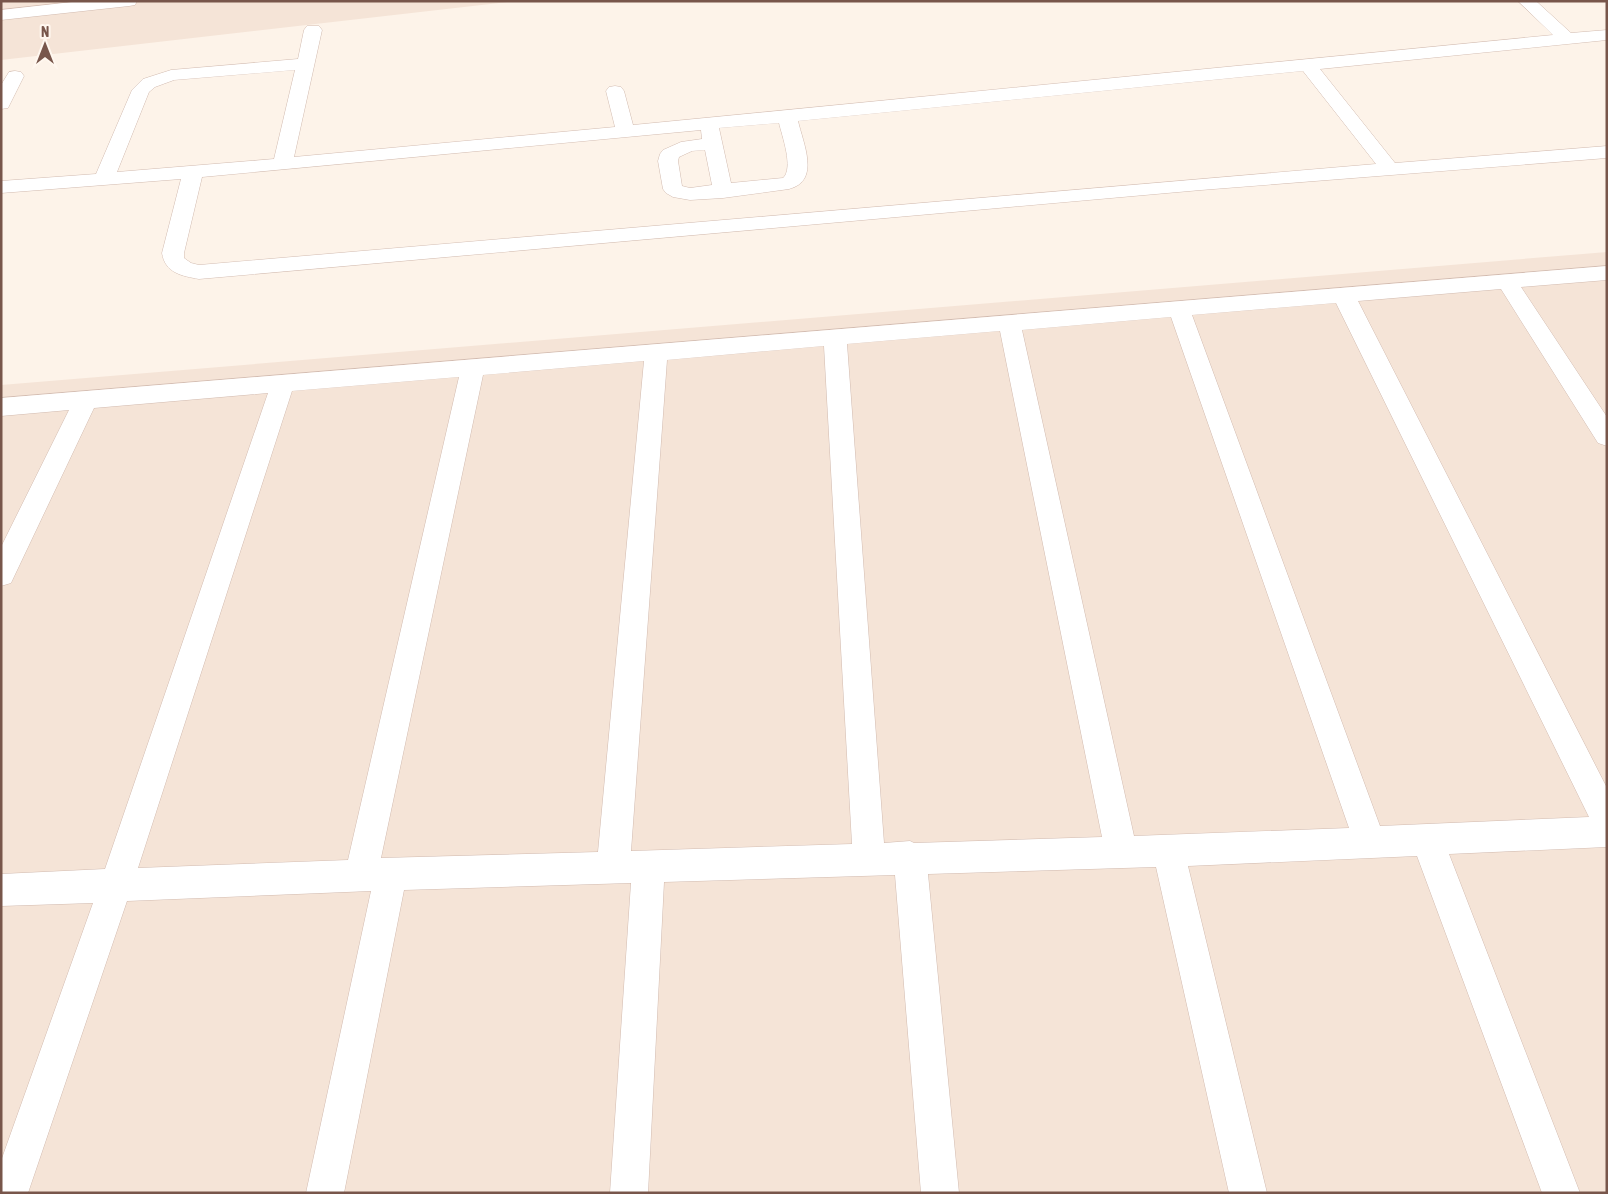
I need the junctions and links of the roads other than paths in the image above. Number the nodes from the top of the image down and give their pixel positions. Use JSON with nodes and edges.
{"nodes":[{"id":1,"x":129,"y":1,"type":"edge"},
{"id":2,"x":1526,"y":1,"type":"edge"},
{"id":3,"x":1,"y":15,"type":"edge"},
{"id":4,"x":1551,"y":24,"type":"junction"},
{"id":5,"x":313,"y":30,"type":"dead end"},
{"id":6,"x":1568,"y":30,"type":"junction"},
{"id":7,"x":1607,"y":35,"type":"edge"},
{"id":8,"x":1324,"y":47,"type":"dead end"},
{"id":9,"x":1191,"y":60,"type":"dead end"},
{"id":10,"x":306,"y":64,"type":"junction"},
{"id":11,"x":1308,"y":65,"type":"junction"},
{"id":12,"x":15,"y":76,"type":"dead end"},
{"id":13,"x":1156,"y":80,"type":"junction"},
{"id":14,"x":615,"y":91,"type":"dead end"},
{"id":15,"x":1,"y":104,"type":"edge"},
{"id":16,"x":787,"y":116,"type":"junction"},
{"id":17,"x":708,"y":123,"type":"junction"},
{"id":18,"x":625,"y":131,"type":"junction"},
{"id":19,"x":713,"y":143,"type":"junction"},
{"id":20,"x":1607,"y":152,"type":"edge"},
{"id":21,"x":282,"y":163,"type":"junction"},
{"id":22,"x":1389,"y":168,"type":"junction"},
{"id":23,"x":193,"y":172,"type":"junction"},
{"id":24,"x":104,"y":179,"type":"junction"},
{"id":25,"x":1,"y":187,"type":"edge"},
{"id":26,"x":723,"y":192,"type":"junction"},
{"id":27,"x":1607,"y":273,"type":"edge"},
{"id":28,"x":1507,"y":282,"type":"junction"},
{"id":29,"x":1344,"y":296,"type":"junction"},
{"id":30,"x":1179,"y":309,"type":"junction"},
{"id":31,"x":1009,"y":322,"type":"junction"},
{"id":32,"x":835,"y":337,"type":"junction"},
{"id":33,"x":656,"y":352,"type":"junction"},
{"id":34,"x":473,"y":367,"type":"junction"},
{"id":35,"x":284,"y":383,"type":"junction"},
{"id":36,"x":86,"y":400,"type":"junction"},
{"id":37,"x":1,"y":407,"type":"edge"},
{"id":38,"x":1607,"y":437,"type":"edge"},
{"id":39,"x":1,"y":575,"type":"edge"},
{"id":40,"x":1607,"y":820,"type":"edge"},
{"id":41,"x":1607,"y":832,"type":"edge"},
{"id":42,"x":1428,"y":841,"type":"junction"},
{"id":43,"x":1370,"y":843,"type":"junction"},
{"id":44,"x":1168,"y":851,"type":"junction"},
{"id":45,"x":1121,"y":852,"type":"junction"},
{"id":46,"x":910,"y":857,"type":"junction"},
{"id":47,"x":869,"y":860,"type":"junction"},
{"id":48,"x":648,"y":867,"type":"junction"},
{"id":49,"x":613,"y":868,"type":"junction"},
{"id":50,"x":376,"y":874,"type":"junction"},
{"id":51,"x":116,"y":884,"type":"junction"},
{"id":52,"x":1,"y":890,"type":"edge"},
{"id":53,"x":9,"y":1193,"type":"edge"},
{"id":54,"x":325,"y":1193,"type":"edge"},
{"id":55,"x":629,"y":1193,"type":"edge"},
{"id":56,"x":940,"y":1193,"type":"edge"},
{"id":57,"x":1248,"y":1193,"type":"edge"},
{"id":58,"x":1561,"y":1193,"type":"edge"}],
"edges":[{"from":1,"to":3,"type":"street"},
{"from":2,"to":4,"type":"street"},
{"from":4,"to":6,"type":"street"},
{"from":4,"to":8,"type":"street"},
{"from":5,"to":10,"type":"street"},
{"from":6,"to":7,"type":"street"},
{"from":6,"to":11,"type":"street"},
{"from":9,"to":13,"type":"street"},
{"from":10,"to":21,"type":"street"},
{"from":10,"to":24,"type":"street"},
{"from":11,"to":13,"type":"street"},
{"from":11,"to":22,"type":"street"},
{"from":12,"to":15,"type":"street"},
{"from":13,"to":16,"type":"street"},
{"from":14,"to":18,"type":"street"},
{"from":16,"to":17,"type":"street"},
{"from":16,"to":26,"type":"street"},
{"from":17,"to":18,"type":"street"},
{"from":17,"to":19,"type":"street"},
{"from":18,"to":21,"type":"street"},
{"from":19,"to":26,"type":"street"},
{"from":19,"to":26,"type":"street"},
{"from":20,"to":22,"type":"street"},
{"from":21,"to":23,"type":"street"},
{"from":22,"to":23,"type":"street"},
{"from":23,"to":24,"type":"street"},
{"from":24,"to":25,"type":"street"},
{"from":27,"to":28,"type":"street"},
{"from":28,"to":29,"type":"street"},
{"from":28,"to":38,"type":"street"},
{"from":29,"to":30,"type":"street"},
{"from":29,"to":40,"type":"street"},
{"from":30,"to":31,"type":"street"},
{"from":30,"to":43,"type":"street"},
{"from":31,"to":32,"type":"street"},
{"from":31,"to":45,"type":"street"},
{"from":32,"to":33,"type":"street"},
{"from":32,"to":47,"type":"street"},
{"from":33,"to":34,"type":"street"},
{"from":33,"to":49,"type":"street"},
{"from":34,"to":35,"type":"street"},
{"from":34,"to":50,"type":"street"},
{"from":35,"to":36,"type":"street"},
{"from":35,"to":51,"type":"street"},
{"from":36,"to":37,"type":"street"},
{"from":36,"to":39,"type":"street"},
{"from":41,"to":42,"type":"street"},
{"from":42,"to":43,"type":"street"},
{"from":42,"to":58,"type":"street"},
{"from":43,"to":44,"type":"street"},
{"from":44,"to":45,"type":"street"},
{"from":44,"to":57,"type":"street"},
{"from":45,"to":46,"type":"street"},
{"from":46,"to":47,"type":"street"},
{"from":46,"to":56,"type":"street"},
{"from":47,"to":48,"type":"street"},
{"from":48,"to":49,"type":"street"},
{"from":48,"to":55,"type":"street"},
{"from":49,"to":50,"type":"street"},
{"from":50,"to":51,"type":"street"},
{"from":50,"to":54,"type":"street"},
{"from":51,"to":52,"type":"street"},
{"from":51,"to":53,"type":"street"}]}
